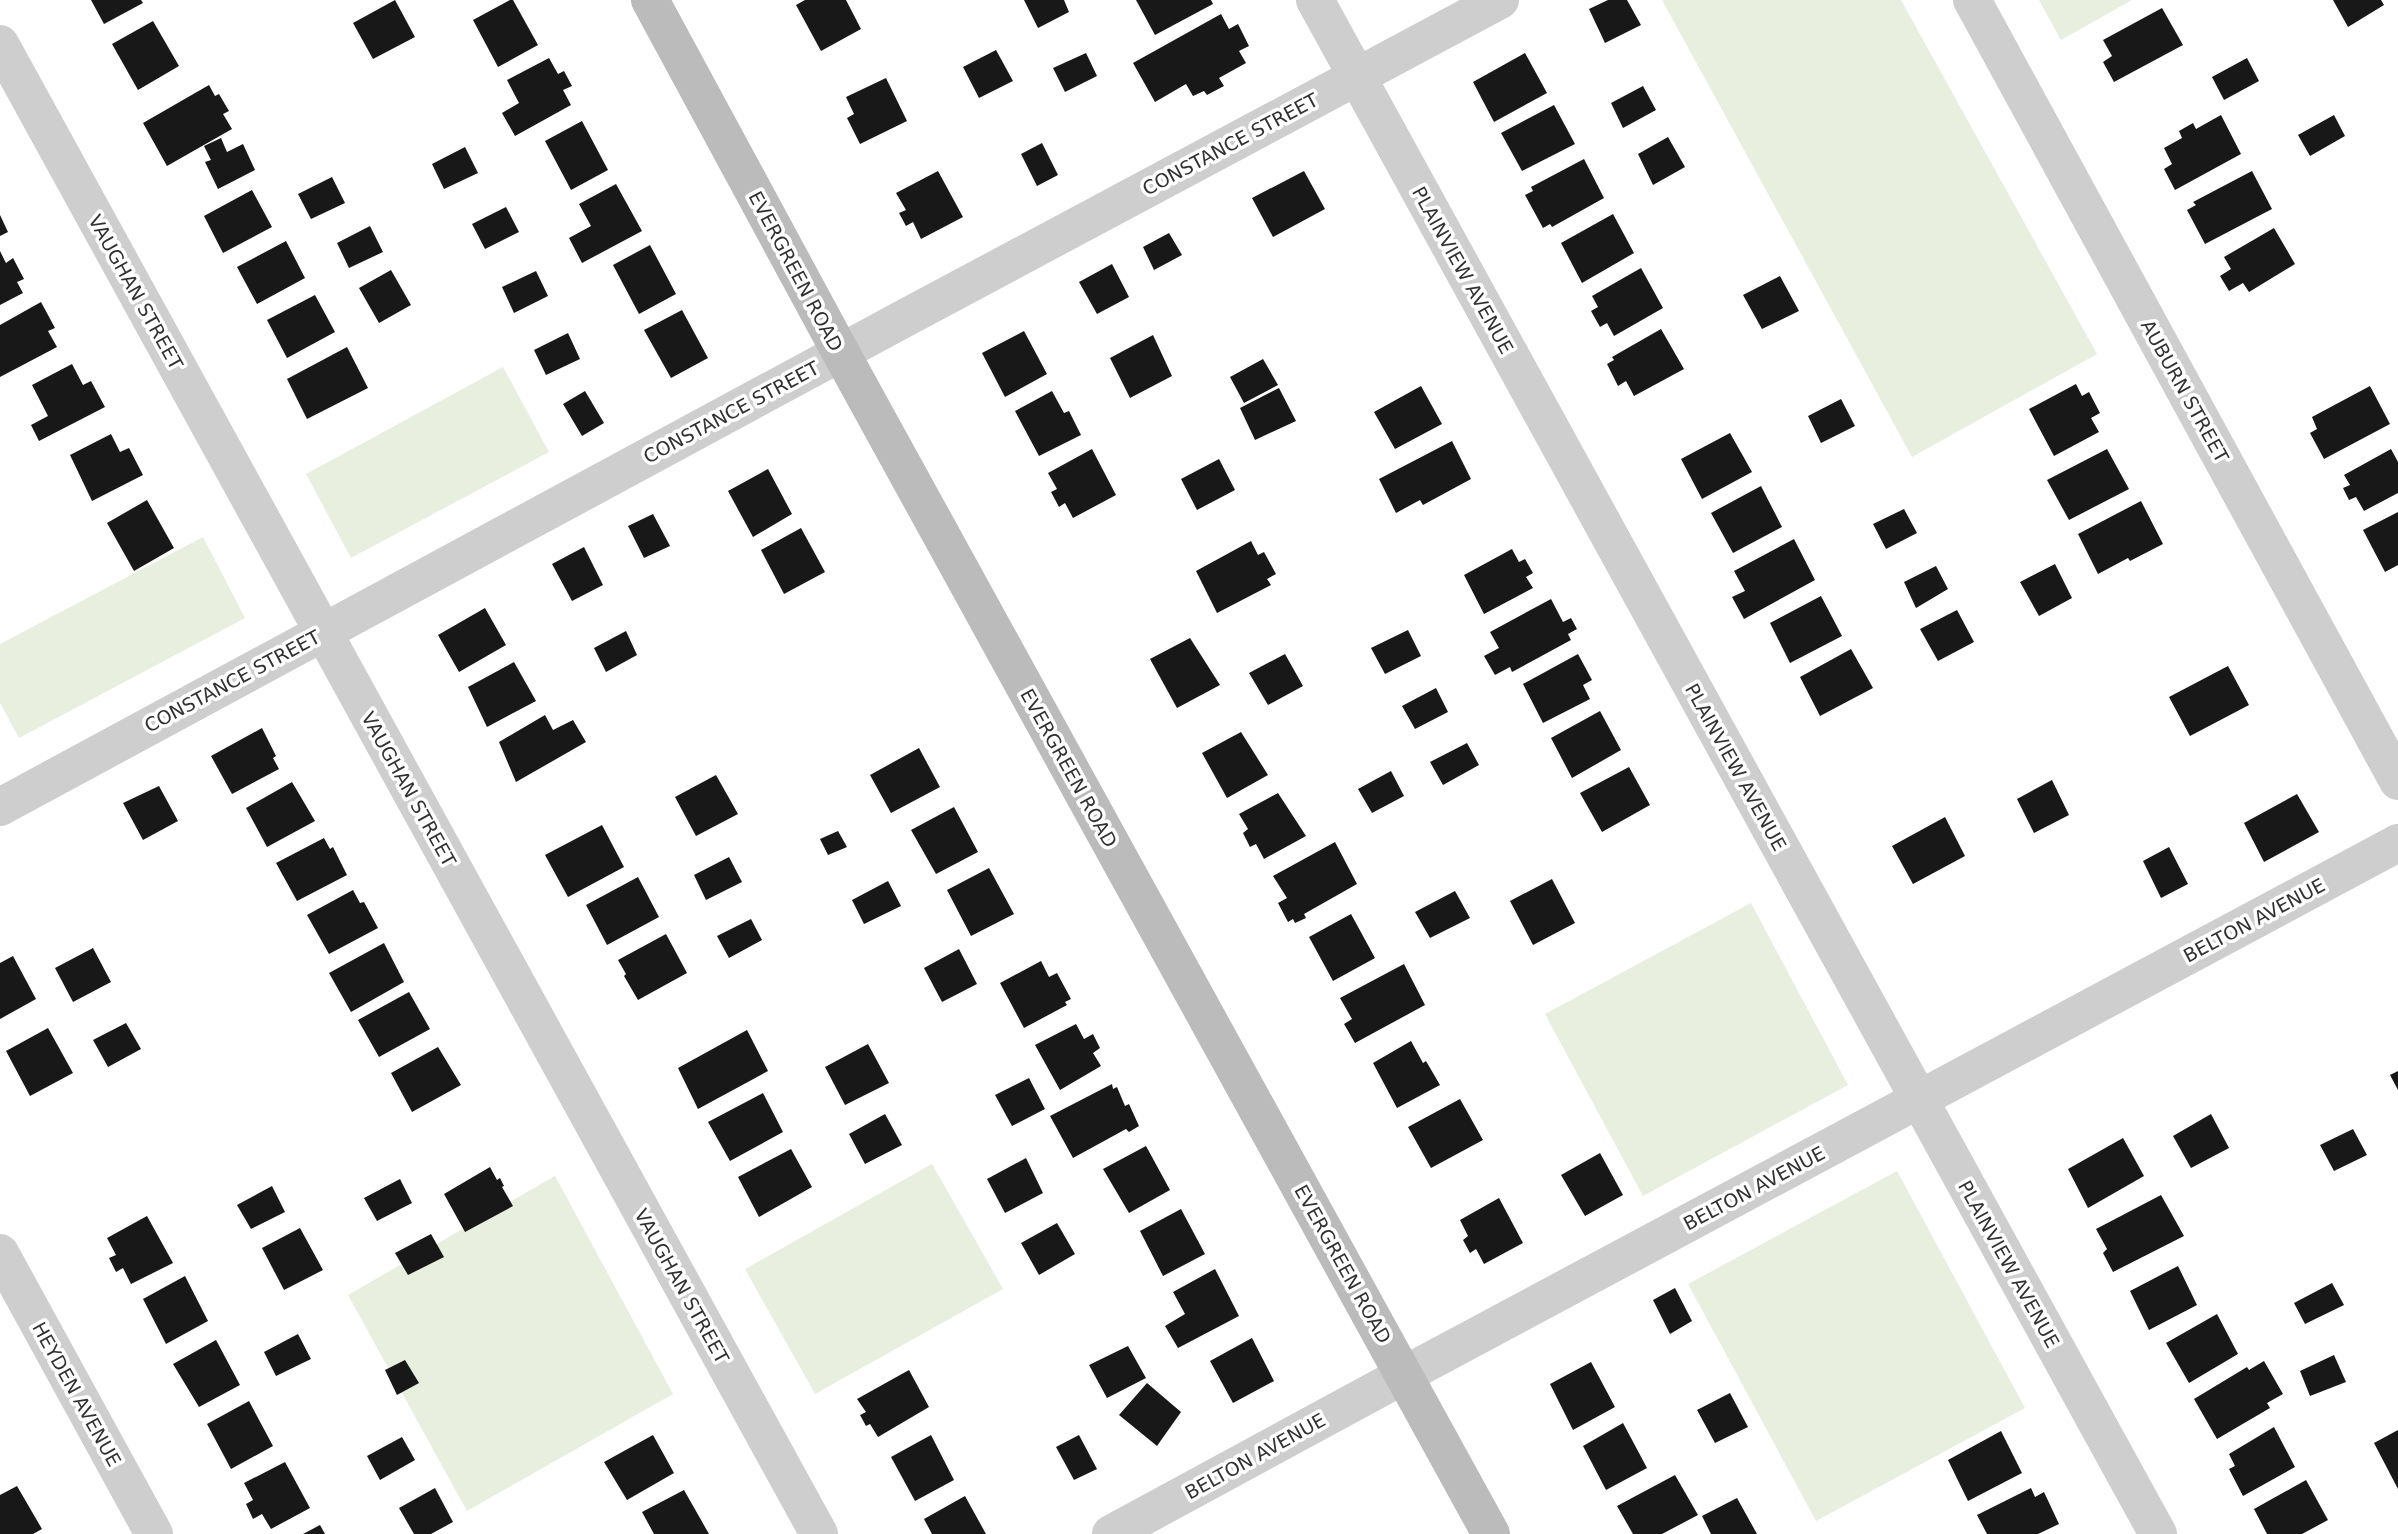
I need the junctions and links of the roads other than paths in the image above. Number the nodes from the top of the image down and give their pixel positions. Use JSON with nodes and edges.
{"nodes":[{"id":1,"x":650,"y":0,"type":"edge"},
{"id":2,"x":1315,"y":0,"type":"edge"},
{"id":3,"x":1500,"y":0,"type":"edge"},
{"id":4,"x":1972,"y":0,"type":"edge"},
{"id":5,"x":0,"y":44,"type":"edge"},
{"id":6,"x":1357,"y":76,"type":"junction"},
{"id":7,"x":841,"y":353,"type":"junction"},
{"id":8,"x":323,"y":632,"type":"junction"},
{"id":9,"x":2398,"y":781,"type":"edge"},
{"id":10,"x":0,"y":807,"type":"edge"},
{"id":11,"x":2398,"y":843,"type":"edge"},
{"id":12,"x":1919,"y":1100,"type":"junction"},
{"id":13,"x":0,"y":1253,"type":"edge"},
{"id":14,"x":1404,"y":1375,"type":"junction"},
{"id":15,"x":154,"y":1534,"type":"edge"},
{"id":16,"x":819,"y":1534,"type":"edge"},
{"id":17,"x":1111,"y":1534,"type":"edge"},
{"id":18,"x":1492,"y":1534,"type":"edge"},
{"id":19,"x":2158,"y":1534,"type":"edge"}],
"edges":[{"from":1,"to":7,"type":"street","name":"EVERGREEN ROAD"},
{"from":2,"to":6,"type":"street","name":"PLAINVIEW AVENUE"},
{"from":3,"to":6,"type":"street","name":"CONSTANCE STREET"},
{"from":4,"to":9,"type":"street","name":"AUBURN STREET"},
{"from":5,"to":8,"type":"street","name":"VAUGHAN STREET"},
{"from":6,"to":7,"type":"street","name":"CONSTANCE STREET"},
{"from":6,"to":12,"type":"street","name":"PLAINVIEW AVENUE"},
{"from":7,"to":8,"type":"street","name":"CONSTANCE STREET"},
{"from":7,"to":14,"type":"street","name":"EVERGREEN ROAD"},
{"from":8,"to":10,"type":"street","name":"CONSTANCE STREET"},
{"from":8,"to":16,"type":"street","name":"VAUGHAN STREET"},
{"from":11,"to":12,"type":"street","name":"BELTON AVENUE"},
{"from":12,"to":14,"type":"street","name":"BELTON AVENUE"},
{"from":12,"to":19,"type":"street","name":"PLAINVIEW AVENUE"},
{"from":13,"to":15,"type":"street","name":"HEYDEN AVENUE"},
{"from":14,"to":17,"type":"street","name":"BELTON AVENUE"},
{"from":14,"to":18,"type":"street","name":"EVERGREEN ROAD"}]}
